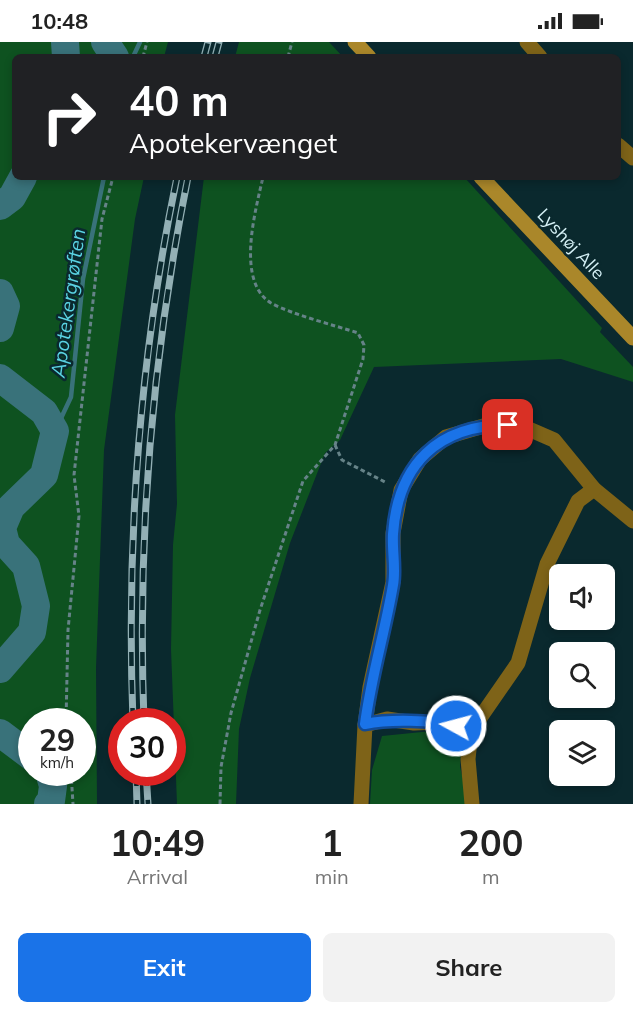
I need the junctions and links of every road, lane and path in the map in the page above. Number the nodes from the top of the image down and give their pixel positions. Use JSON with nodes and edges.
{"nodes":[{"id":1,"x":355,"y":42,"type":"edge"},
{"id":2,"x":527,"y":42,"type":"edge"},
{"id":3,"x":366,"y":54,"type":"edge"},
{"id":4,"x":537,"y":54,"type":"edge"},
{"id":5,"x":621,"y":148,"type":"edge"},
{"id":6,"x":633,"y":158,"type":"edge"},
{"id":7,"x":112,"y":180,"type":"edge"},
{"id":8,"x":262,"y":180,"type":"edge"},
{"id":9,"x":485,"y":180,"type":"edge"},
{"id":10,"x":633,"y":338,"type":"edge"},
{"id":11,"x":335,"y":445,"type":"junction"},
{"id":12,"x":594,"y":489,"type":"junction"},
{"id":13,"x":401,"y":490,"type":"junction"},
{"id":14,"x":633,"y":521,"type":"edge"},
{"id":15,"x":66,"y":708,"type":"edge"},
{"id":16,"x":365,"y":724,"type":"junction"},
{"id":17,"x":471,"y":731,"type":"junction"},
{"id":18,"x":72,"y":786,"type":"edge"},
{"id":19,"x":73,"y":804,"type":"edge"},
{"id":20,"x":220,"y":804,"type":"edge"},
{"id":21,"x":361,"y":804,"type":"edge"},
{"id":22,"x":472,"y":804,"type":"edge"}],
"edges":[{"from":1,"to":3,"type":"street"},
{"from":2,"to":4,"type":"street"},
{"from":5,"to":6,"type":"street"},
{"from":7,"to":15,"type":"path"},
{"from":8,"to":11,"type":"path"},
{"from":9,"to":10,"type":"street","name":"Lyshøj Alle"},
{"from":11,"to":13,"type":"path"},
{"from":11,"to":20,"type":"path"},
{"from":12,"to":13,"type":"street"},
{"from":12,"to":14,"type":"street"},
{"from":12,"to":17,"type":"street"},
{"from":13,"to":16,"type":"street"},
{"from":16,"to":17,"type":"street"},
{"from":16,"to":21,"type":"street"},
{"from":17,"to":22,"type":"street"},
{"from":18,"to":19,"type":"path"}]}
